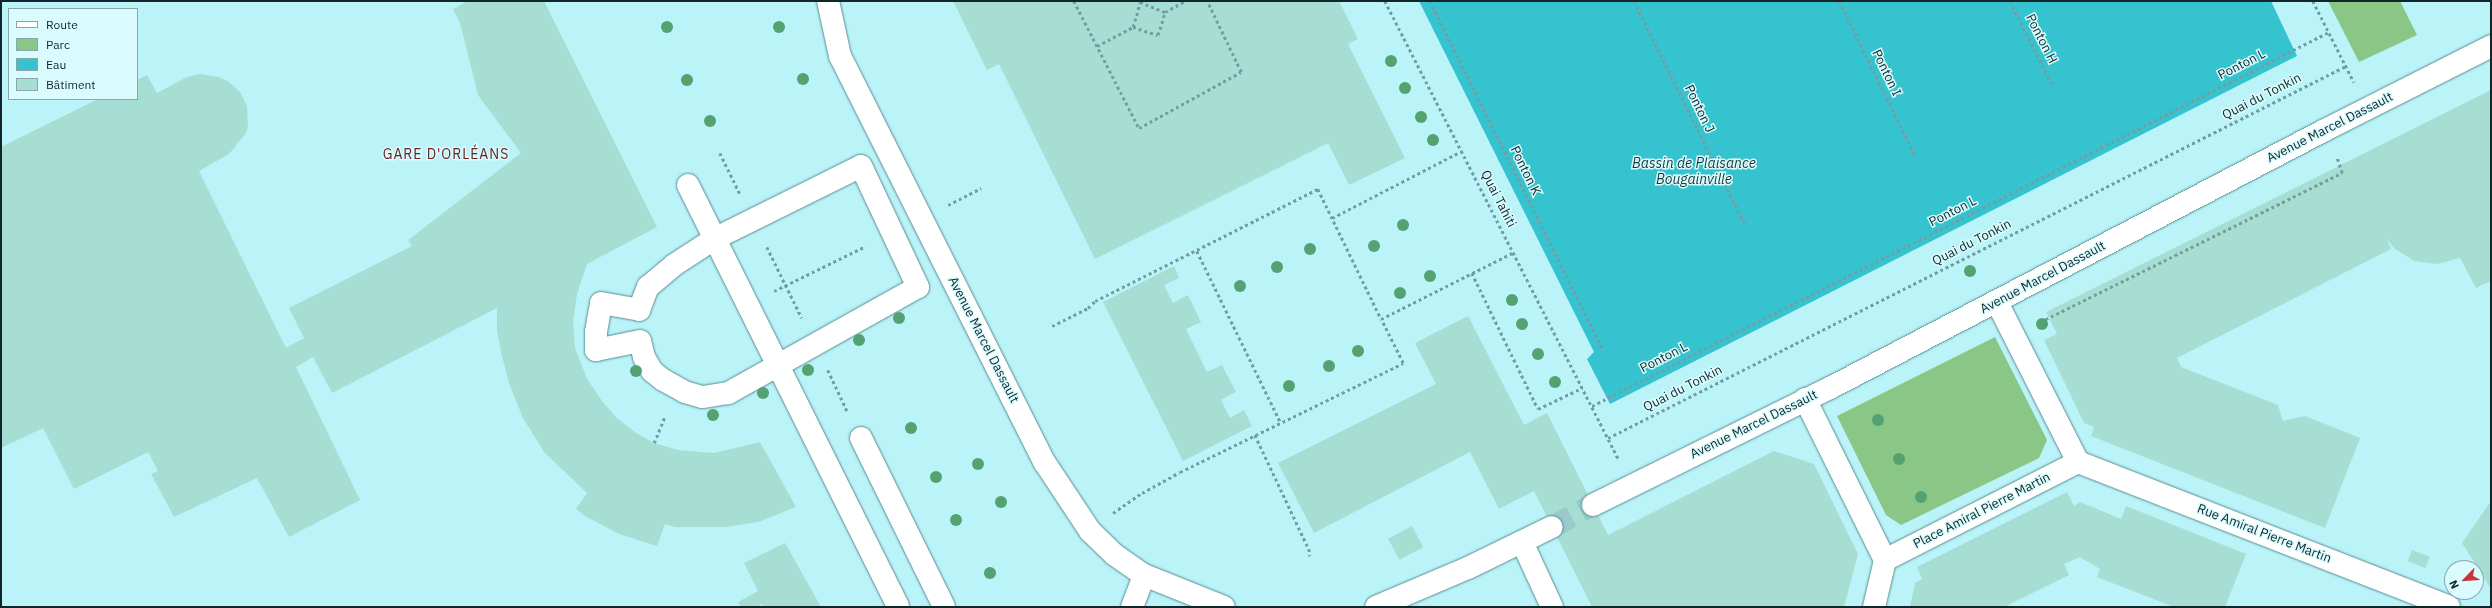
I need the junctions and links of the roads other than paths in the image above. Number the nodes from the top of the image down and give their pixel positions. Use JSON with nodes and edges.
{"nodes":[{"id":1,"x":828,"y":1,"type":"edge"},
{"id":2,"x":2491,"y":46,"type":"edge"},
{"id":3,"x":688,"y":185,"type":"dead end"},
{"id":4,"x":714,"y":240,"type":"junction"},
{"id":5,"x":1997,"y":302,"type":"junction"},
{"id":6,"x":777,"y":365,"type":"junction"},
{"id":7,"x":1805,"y":399,"type":"junction"},
{"id":8,"x":861,"y":438,"type":"road end"},
{"id":9,"x":2078,"y":462,"type":"junction"},
{"id":10,"x":1593,"y":505,"type":"tunnel mouth"},
{"id":11,"x":1552,"y":527,"type":"tunnel mouth"},
{"id":12,"x":1522,"y":542,"type":"junction"},
{"id":13,"x":1885,"y":560,"type":"junction"},
{"id":14,"x":1144,"y":575,"type":"junction"},
{"id":15,"x":898,"y":607,"type":"edge"},
{"id":16,"x":944,"y":607,"type":"edge"},
{"id":17,"x":1132,"y":607,"type":"edge"},
{"id":18,"x":1224,"y":607,"type":"edge"},
{"id":19,"x":1376,"y":607,"type":"edge"},
{"id":20,"x":1552,"y":607,"type":"edge"},
{"id":21,"x":1874,"y":607,"type":"edge"},
{"id":22,"x":2449,"y":607,"type":"edge"}],
"edges":[{"from":1,"to":14,"type":"street","name":"Avenue Marcel Dassault"},
{"from":2,"to":5,"type":"street","name":"Avenue Marcel Dassault"},
{"from":3,"to":4,"type":"street"},
{"from":4,"to":6,"type":"street"},
{"from":4,"to":6,"type":"street"},
{"from":4,"to":6,"type":"street"},
{"from":5,"to":7,"type":"street","name":"Avenue Marcel Dassault"},
{"from":5,"to":9,"type":"street"},
{"from":6,"to":15,"type":"street"},
{"from":7,"to":10,"type":"street","name":"Avenue Marcel Dassault"},
{"from":7,"to":13,"type":"street"},
{"from":8,"to":16,"type":"street"},
{"from":9,"to":13,"type":"street","name":"Place Amiral Pierre Martin"},
{"from":9,"to":22,"type":"street","name":"Rue Amiral Pierre Martin"},
{"from":11,"to":12,"type":"street"},
{"from":12,"to":19,"type":"street"},
{"from":12,"to":20,"type":"street"},
{"from":13,"to":21,"type":"street"},
{"from":14,"to":17,"type":"street"},
{"from":14,"to":18,"type":"street","name":"Avenue Marcel Dassault"}]}
